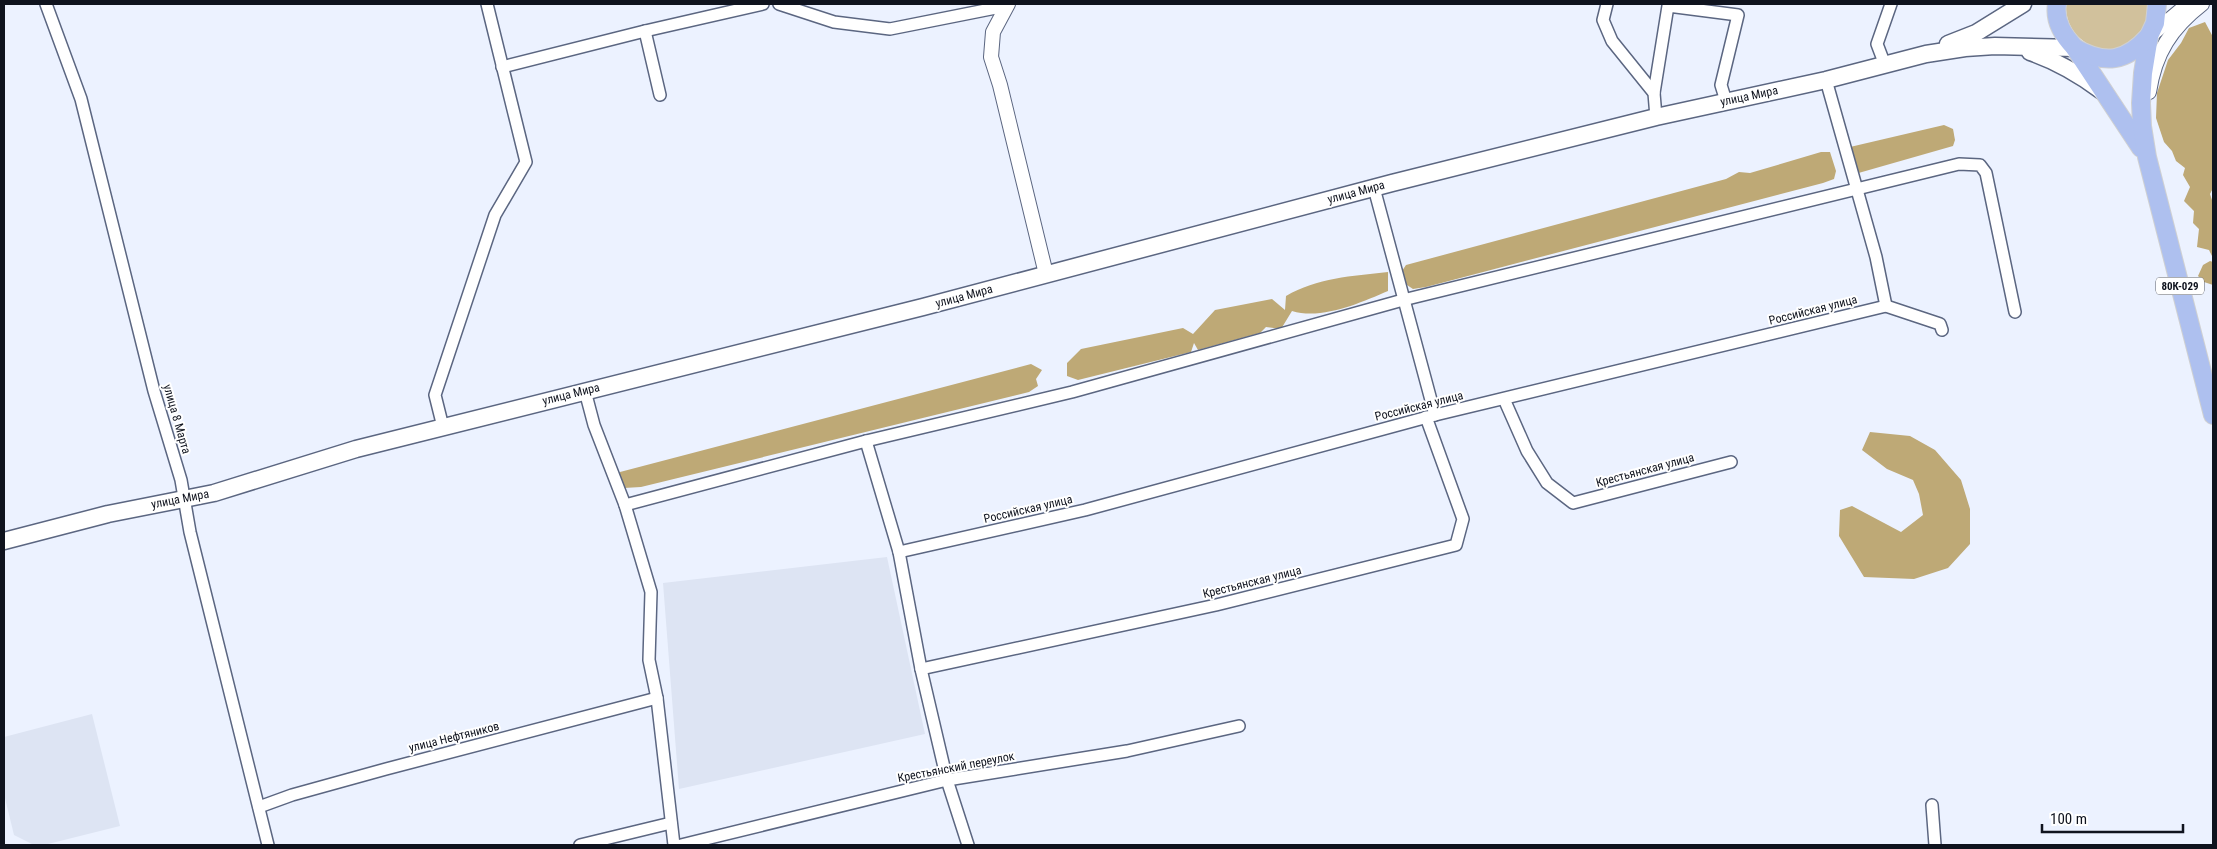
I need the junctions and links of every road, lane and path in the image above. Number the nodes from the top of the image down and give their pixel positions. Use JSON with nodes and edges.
{"nodes":[{"id":1,"x":46,"y":4,"type":"edge"},
{"id":2,"x":487,"y":4,"type":"edge"},
{"id":3,"x":763,"y":4,"type":"edge"},
{"id":4,"x":779,"y":4,"type":"edge"},
{"id":5,"x":1607,"y":4,"type":"edge"},
{"id":6,"x":2013,"y":4,"type":"edge"},
{"id":7,"x":2023,"y":4,"type":"edge"},
{"id":8,"x":2057,"y":4,"type":"edge"},
{"id":9,"x":2156,"y":4,"type":"edge"},
{"id":10,"x":2188,"y":4,"type":"edge"},
{"id":11,"x":2202,"y":4,"type":"edge"},
{"id":12,"x":1007,"y":5,"type":"edge"},
{"id":13,"x":1890,"y":8,"type":"edge"},
{"id":14,"x":1740,"y":9,"type":"edge"},
{"id":15,"x":1987,"y":27,"type":"junction"},
{"id":16,"x":645,"y":31,"type":"junction"},
{"id":17,"x":2149,"y":36,"type":"junction"},
{"id":18,"x":1995,"y":46,"type":"junction"},
{"id":19,"x":2075,"y":48,"type":"junction"},
{"id":20,"x":1926,"y":54,"type":"junction"},
{"id":21,"x":1885,"y":65,"type":"junction"},
{"id":22,"x":502,"y":67,"type":"junction"},
{"id":23,"x":1826,"y":80,"type":"junction"},
{"id":24,"x":2102,"y":91,"type":"junction"},
{"id":25,"x":1654,"y":93,"type":"junction"},
{"id":26,"x":660,"y":94,"type":"dead end"},
{"id":27,"x":1726,"y":101,"type":"junction"},
{"id":28,"x":1656,"y":117,"type":"junction"},
{"id":29,"x":2147,"y":157,"type":"junction"},
{"id":30,"x":1374,"y":188,"type":"junction"},
{"id":31,"x":1855,"y":189,"type":"junction"},
{"id":32,"x":1046,"y":274,"type":"junction"},
{"id":33,"x":1403,"y":300,"type":"junction"},
{"id":34,"x":1886,"y":306,"type":"junction"},
{"id":35,"x":2015,"y":312,"type":"dead end"},
{"id":36,"x":1942,"y":330,"type":"dead end"},
{"id":37,"x":585,"y":390,"type":"junction"},
{"id":38,"x":1504,"y":400,"type":"junction"},
{"id":39,"x":2213,"y":415,"type":"edge"},
{"id":40,"x":1431,"y":416,"type":"junction"},
{"id":41,"x":443,"y":426,"type":"junction"},
{"id":42,"x":866,"y":441,"type":"junction"},
{"id":43,"x":1731,"y":462,"type":"dead end"},
{"id":44,"x":185,"y":499,"type":"junction"},
{"id":45,"x":625,"y":506,"type":"junction"},
{"id":46,"x":4,"y":541,"type":"edge"},
{"id":47,"x":899,"y":552,"type":"junction"},
{"id":48,"x":921,"y":669,"type":"junction"},
{"id":49,"x":657,"y":698,"type":"junction"},
{"id":50,"x":1239,"y":726,"type":"dead end"},
{"id":51,"x":947,"y":780,"type":"junction"},
{"id":52,"x":1932,"y":805,"type":"dead end"},
{"id":53,"x":259,"y":807,"type":"junction"},
{"id":54,"x":671,"y":822,"type":"junction"},
{"id":55,"x":268,"y":845,"type":"edge"},
{"id":56,"x":580,"y":845,"type":"edge"},
{"id":57,"x":674,"y":845,"type":"edge"},
{"id":58,"x":681,"y":845,"type":"edge"},
{"id":59,"x":968,"y":845,"type":"edge"},
{"id":60,"x":1935,"y":845,"type":"edge"}],
"edges":[{"from":1,"to":44,"type":"street","name":"улица 8 Марта"},
{"from":2,"to":22,"type":"street"},
{"from":3,"to":16,"type":"street"},
{"from":4,"to":12,"type":"street"},
{"from":5,"to":25,"type":"street"},
{"from":6,"to":15,"type":"main road"},
{"from":7,"to":15,"type":"main road"},
{"from":8,"to":19,"type":"main road","number":"80К-029"},
{"from":9,"to":17,"type":"main road","number":"80К-029"},
{"from":10,"to":17,"type":"street"},
{"from":11,"to":29,"type":"street"},
{"from":12,"to":32,"type":"street"},
{"from":13,"to":21,"type":"street"},
{"from":14,"to":25,"type":"street"},
{"from":14,"to":27,"type":"street"},
{"from":15,"to":20,"type":"main road"},
{"from":16,"to":22,"type":"street"},
{"from":16,"to":26,"type":"street"},
{"from":17,"to":19,"type":"main road","number":"80К-029"},
{"from":17,"to":29,"type":"main road","number":"80К-029"},
{"from":18,"to":19,"type":"main road"},
{"from":18,"to":20,"type":"main road"},
{"from":18,"to":24,"type":"main road"},
{"from":19,"to":24,"type":"main road","number":"80К-029"},
{"from":20,"to":21,"type":"main road","name":"улица Мира"},
{"from":21,"to":23,"type":"main road","name":"улица Мира"},
{"from":22,"to":41,"type":"street"},
{"from":23,"to":27,"type":"main road","name":"улица Мира"},
{"from":23,"to":31,"type":"street"},
{"from":24,"to":29,"type":"main road","number":"80К-029"},
{"from":25,"to":28,"type":"street"},
{"from":27,"to":28,"type":"main road","name":"улица Мира"},
{"from":28,"to":30,"type":"main road","name":"улица Мира"},
{"from":29,"to":39,"type":"main road","number":"80К-029"},
{"from":30,"to":32,"type":"main road","name":"улица Мира"},
{"from":30,"to":33,"type":"street"},
{"from":31,"to":33,"type":"street"},
{"from":31,"to":34,"type":"street"},
{"from":31,"to":35,"type":"street"},
{"from":32,"to":37,"type":"main road","name":"улица Мира"},
{"from":33,"to":40,"type":"street"},
{"from":33,"to":42,"type":"street"},
{"from":34,"to":36,"type":"street"},
{"from":34,"to":38,"type":"street","name":"Российская улица"},
{"from":37,"to":41,"type":"main road","name":"улица Мира"},
{"from":37,"to":45,"type":"street"},
{"from":38,"to":40,"type":"street","name":"Российская улица"},
{"from":38,"to":43,"type":"street","name":"Крестьянская улица"},
{"from":40,"to":47,"type":"street","name":"Российская улица"},
{"from":40,"to":48,"type":"street","name":"Крестьянская улица"},
{"from":41,"to":44,"type":"main road","name":"улица Мира"},
{"from":42,"to":45,"type":"street"},
{"from":42,"to":47,"type":"street"},
{"from":44,"to":46,"type":"main road","name":"улица Мира"},
{"from":44,"to":53,"type":"street","name":"улица 8 Марта"},
{"from":45,"to":49,"type":"street"},
{"from":47,"to":48,"type":"street"},
{"from":48,"to":51,"type":"street"},
{"from":49,"to":53,"type":"street","name":"улица Нефтяников"},
{"from":49,"to":54,"type":"street"},
{"from":50,"to":51,"type":"street","name":"Крестьянский переулок"},
{"from":51,"to":58,"type":"street","name":"Крестьянский переулок"},
{"from":51,"to":59,"type":"street"},
{"from":52,"to":60,"type":"street"},
{"from":53,"to":55,"type":"street","name":"улица 8 Марта"},
{"from":54,"to":56,"type":"street"},
{"from":54,"to":57,"type":"street"}]}
